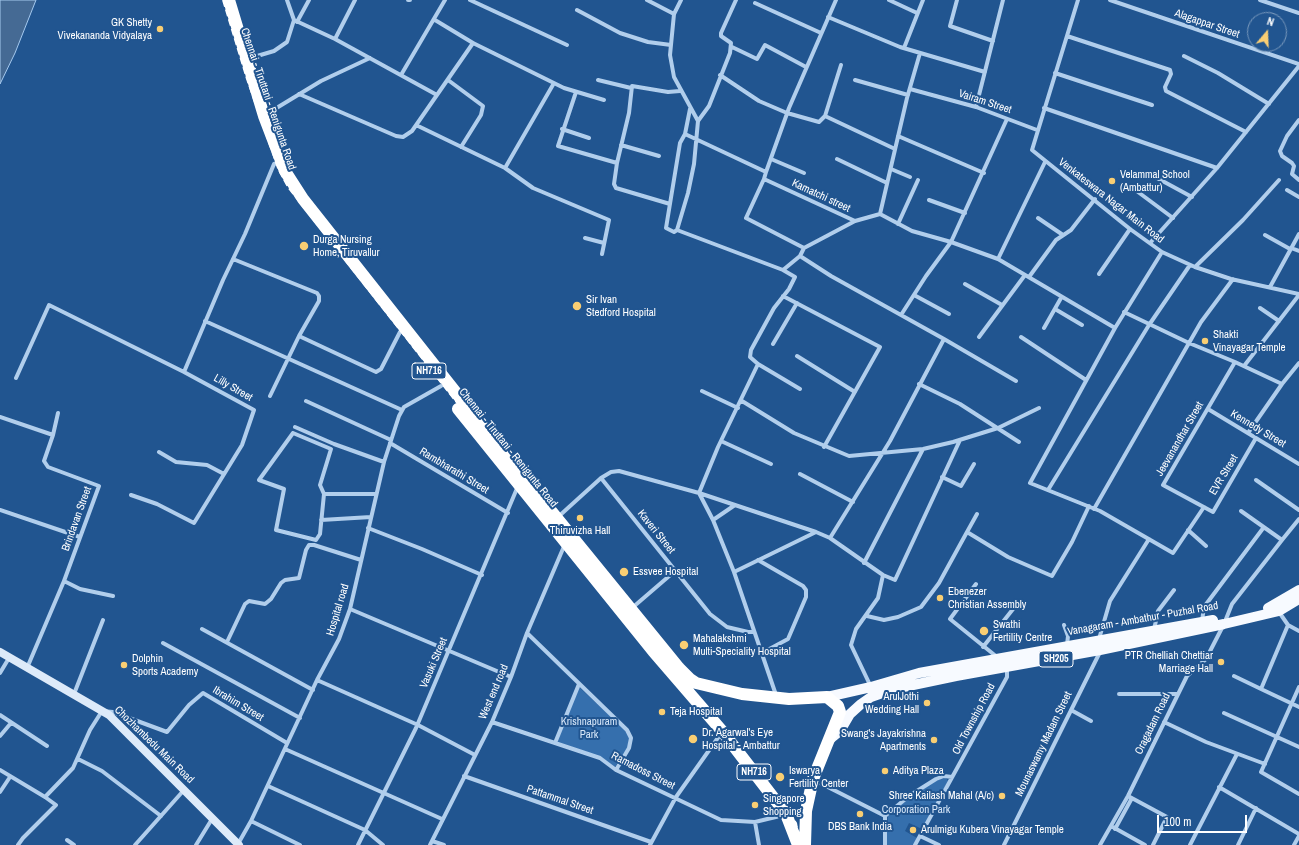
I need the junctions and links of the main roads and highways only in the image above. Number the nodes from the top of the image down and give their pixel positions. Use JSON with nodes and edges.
{"nodes":[{"id":1,"x":221,"y":0,"type":"edge"},
{"id":2,"x":229,"y":0,"type":"edge"},
{"id":3,"x":278,"y":162,"type":"junction"},
{"id":4,"x":522,"y":481,"type":"junction"},
{"id":5,"x":570,"y":539,"type":"junction"},
{"id":6,"x":1299,"y":590,"type":"edge"},
{"id":7,"x":1299,"y":598,"type":"edge"},
{"id":8,"x":1226,"y":620,"type":"junction"},
{"id":9,"x":1003,"y":662,"type":"junction"},
{"id":10,"x":704,"y":684,"type":"junction"},
{"id":11,"x":827,"y":697,"type":"junction"},
{"id":12,"x":701,"y":705,"type":"junction"},
{"id":13,"x":828,"y":741,"type":"junction"},
{"id":14,"x":806,"y":807,"type":"junction"},
{"id":15,"x":786,"y":814,"type":"junction"},
{"id":16,"x":798,"y":845,"type":"edge"},
{"id":17,"x":805,"y":845,"type":"edge"}],
"edges":[{"from":1,"to":3,"type":"highway","name":"Chennai - Tiruttani - Renigunta Road","number":"NH716"},
{"from":2,"to":3,"type":"highway","name":"Chennai - Tiruttani - Renigunta Road","number":"NH716"},
{"from":3,"to":4,"type":"highway","name":"Chennai - Tiruttani - Renigunta Road","number":"NH716"},
{"from":3,"to":4,"type":"highway","name":"Chennai - Tiruttani - Renigunta Road","number":"NH716"},
{"from":4,"to":5,"type":"highway","name":"Chennai - Tiruttani - Renigunta Road","number":"NH716"},
{"from":4,"to":5,"type":"highway","name":"Chennai - Tiruttani - Renigunta Road","number":"NH716"},
{"from":5,"to":10,"type":"highway","name":"Chennai - Tiruttani - Renigunta Road","number":"NH716"},
{"from":5,"to":12,"type":"highway","name":"Chennai - Tiruttani - Renigunta Road","number":"NH716"},
{"from":6,"to":8,"type":"main road","name":"Vanagaram - Ambathur - Puzhal Road","number":"SH205"},
{"from":7,"to":8,"type":"main road","name":"Vanagaram - Ambathur - Puzhal Road","number":"SH205"},
{"from":8,"to":9,"type":"main road","name":"Vanagaram - Ambathur - Puzhal Road","number":"SH205"},
{"from":8,"to":9,"type":"main road","name":"Vanagaram - Ambathur - Puzhal Road","number":"SH205"},
{"from":9,"to":11,"type":"main road","name":"Vanagaram - Ambathur - Puzhal Road","number":"SH205"},
{"from":9,"to":13,"type":"main road","name":"Vanagaram - Ambathur - Puzhal Road","number":"SH205"},
{"from":10,"to":11,"type":"highway","name":"Vanagaram - Ambathur - Puzhal Road","number":"NH716"},
{"from":10,"to":12,"type":"highway"},
{"from":11,"to":13,"type":"highway"},
{"from":12,"to":15,"type":"highway","name":"Chennai - Tiruttani - Renigunta Road","number":"NH716"},
{"from":13,"to":14,"type":"highway"},
{"from":14,"to":15,"type":"highway"},
{"from":14,"to":17,"type":"highway"},
{"from":15,"to":16,"type":"highway","name":"Chennai - Tiruttani - Renigunta Road","number":"NH716"}]}
